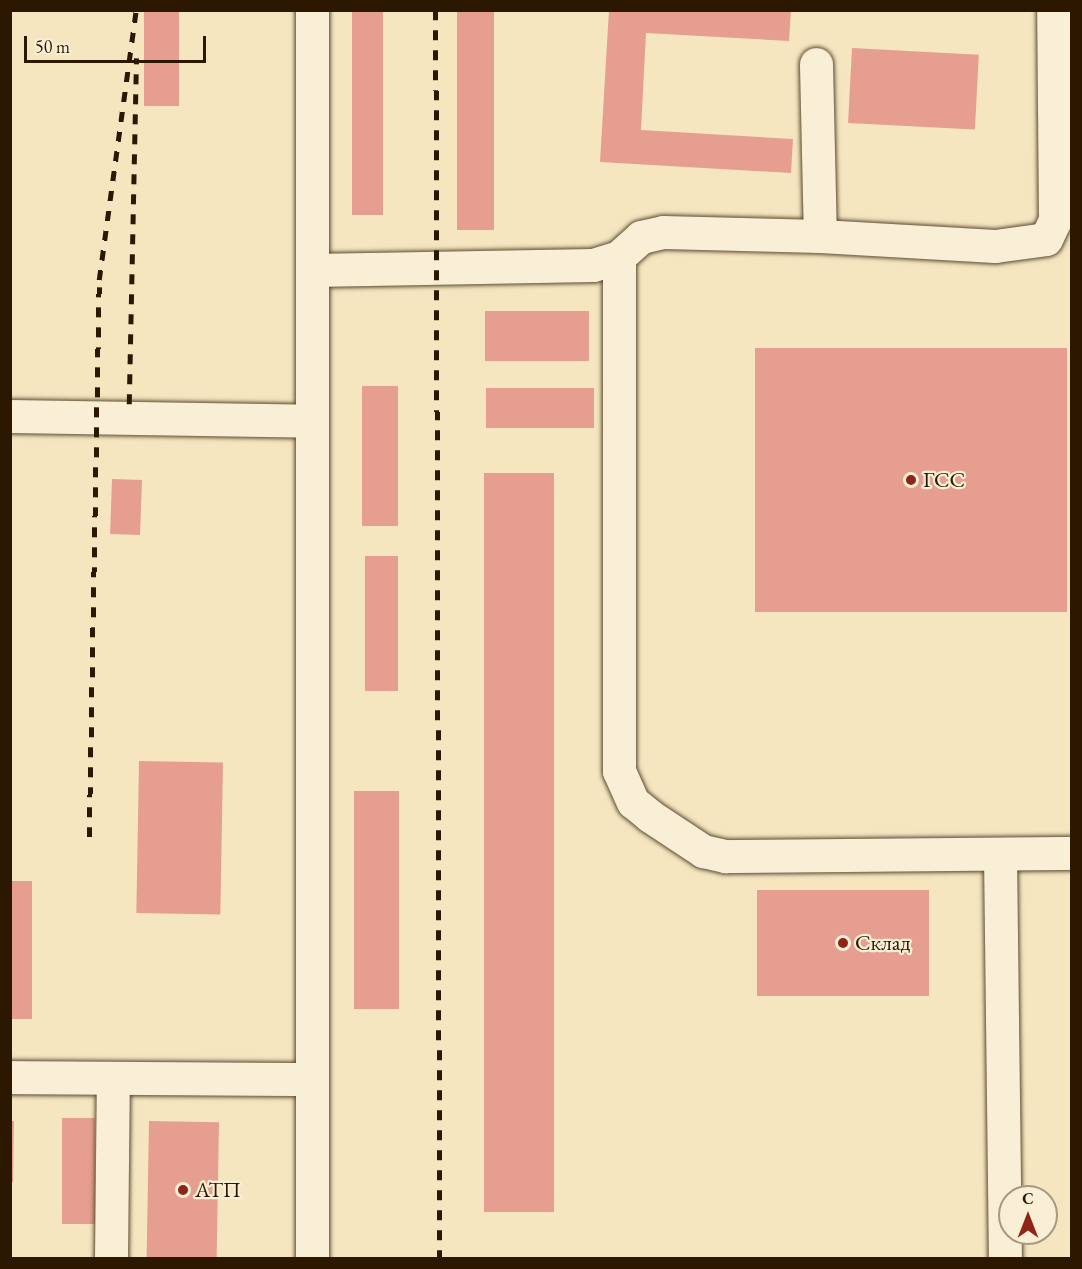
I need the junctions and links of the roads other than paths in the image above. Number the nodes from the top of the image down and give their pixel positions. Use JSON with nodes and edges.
{"nodes":[{"id":1,"x":312,"y":10,"type":"edge"},
{"id":2,"x":1053,"y":10,"type":"edge"},
{"id":3,"x":816,"y":64,"type":"dead end"},
{"id":4,"x":820,"y":236,"type":"junction"},
{"id":5,"x":619,"y":257,"type":"junction"},
{"id":6,"x":312,"y":270,"type":"junction"},
{"id":7,"x":10,"y":417,"type":"edge"},
{"id":8,"x":312,"y":422,"type":"junction"},
{"id":9,"x":1000,"y":854,"type":"junction"},
{"id":10,"x":1071,"y":854,"type":"edge"},
{"id":11,"x":10,"y":1077,"type":"edge"},
{"id":12,"x":113,"y":1078,"type":"junction"},
{"id":13,"x":312,"y":1078,"type":"junction"},
{"id":14,"x":111,"y":1258,"type":"edge"},
{"id":15,"x":312,"y":1258,"type":"edge"},
{"id":16,"x":1005,"y":1258,"type":"edge"}],
"edges":[{"from":1,"to":6,"type":"lane"},
{"from":2,"to":4,"type":"lane"},
{"from":3,"to":4,"type":"lane"},
{"from":4,"to":5,"type":"lane"},
{"from":5,"to":6,"type":"lane"},
{"from":5,"to":9,"type":"lane"},
{"from":6,"to":8,"type":"lane"},
{"from":7,"to":8,"type":"lane"},
{"from":8,"to":13,"type":"lane"},
{"from":9,"to":10,"type":"lane"},
{"from":9,"to":16,"type":"lane"},
{"from":11,"to":12,"type":"lane"},
{"from":12,"to":13,"type":"lane"},
{"from":12,"to":14,"type":"lane"},
{"from":13,"to":15,"type":"lane"}]}
